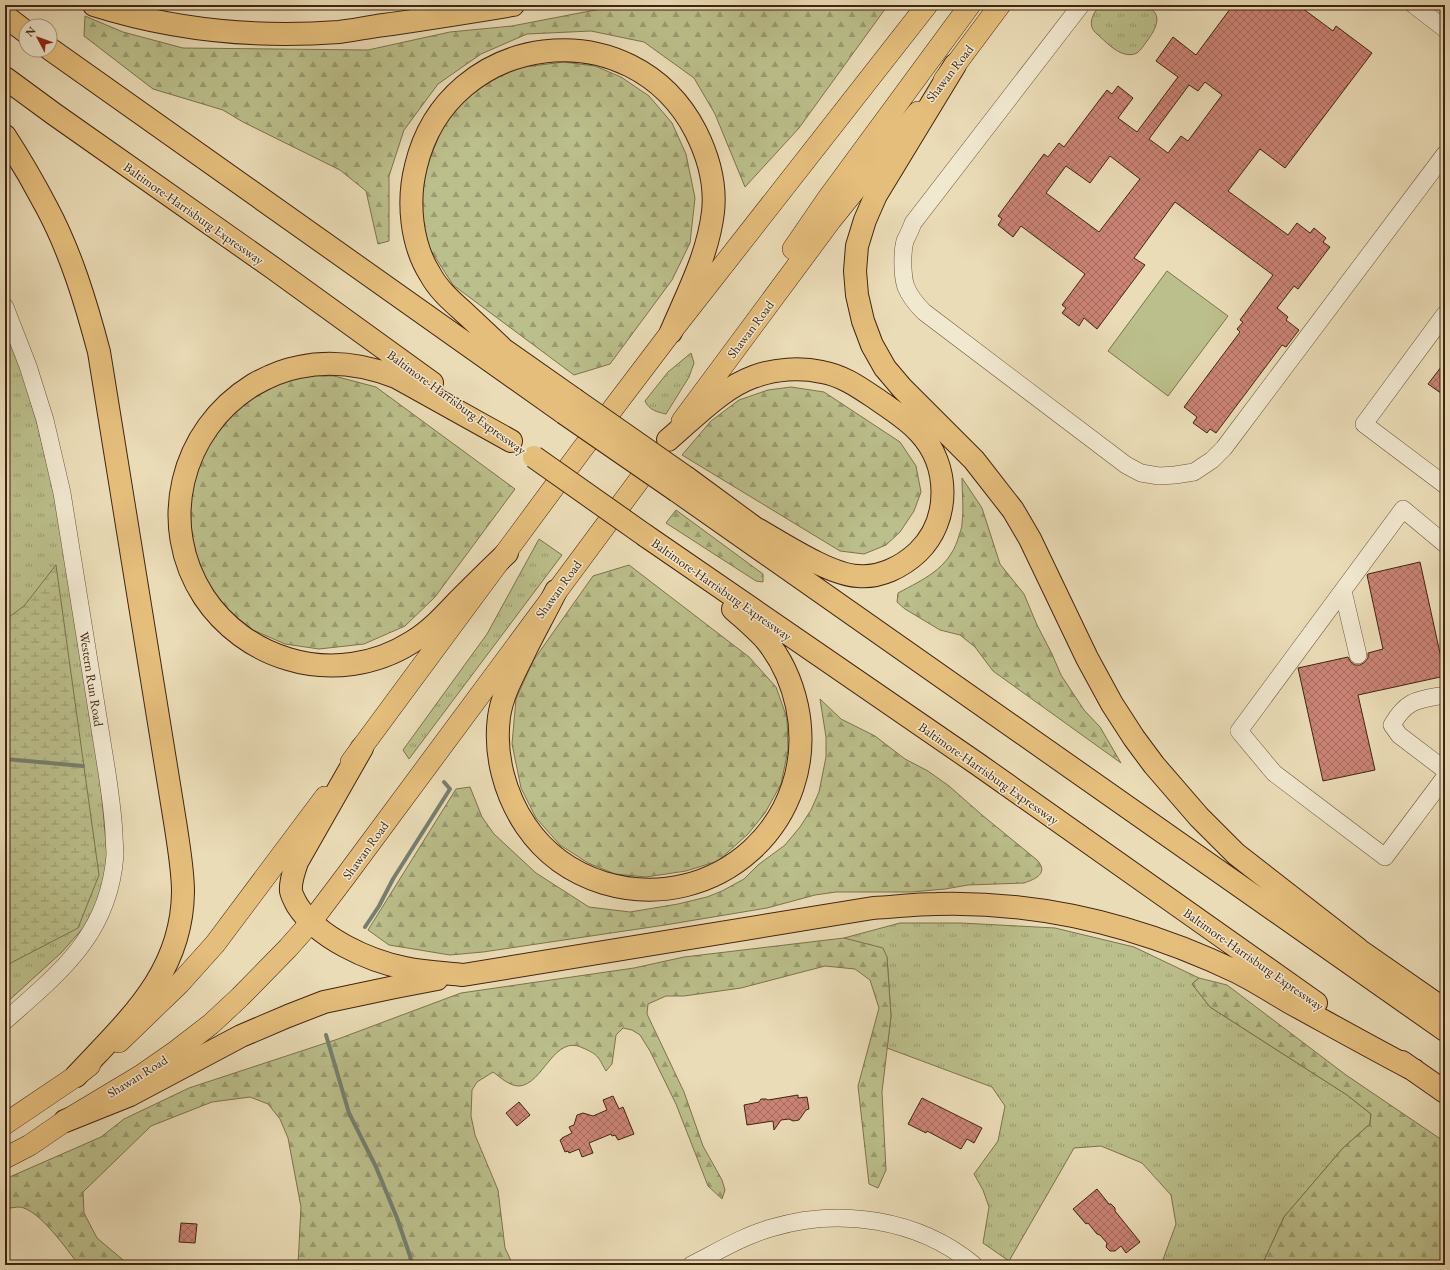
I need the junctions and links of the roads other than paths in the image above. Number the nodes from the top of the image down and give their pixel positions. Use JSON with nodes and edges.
{"nodes":[{"id":1,"x":94,"y":5,"type":"edge"},
{"id":2,"x":513,"y":5,"type":"edge"},
{"id":3,"x":927,"y":5,"type":"edge"},
{"id":4,"x":970,"y":5,"type":"edge"},
{"id":5,"x":1000,"y":5,"type":"edge"},
{"id":6,"x":1081,"y":5,"type":"edge"},
{"id":7,"x":1414,"y":5,"type":"edge"},
{"id":8,"x":5,"y":16,"type":"edge"},
{"id":9,"x":18,"y":26,"type":"edge"},
{"id":10,"x":1445,"y":29,"type":"edge"},
{"id":11,"x":58,"y":55,"type":"edge"},
{"id":12,"x":955,"y":65,"type":"junction"},
{"id":13,"x":5,"y":78,"type":"edge"},
{"id":14,"x":5,"y":136,"type":"edge"},
{"id":15,"x":1445,"y":154,"type":"edge"},
{"id":16,"x":206,"y":161,"type":"junction"},
{"id":17,"x":5,"y":307,"type":"edge"},
{"id":18,"x":1445,"y":314,"type":"edge"},
{"id":19,"x":671,"y":332,"type":"junction"},
{"id":20,"x":502,"y":348,"type":"junction"},
{"id":21,"x":720,"y":369,"type":"junction"},
{"id":22,"x":569,"y":406,"type":"junction"},
{"id":23,"x":668,"y":440,"type":"junction"},
{"id":24,"x":511,"y":441,"type":"junction"},
{"id":25,"x":682,"y":485,"type":"junction"},
{"id":26,"x":1445,"y":485,"type":"edge"},
{"id":27,"x":757,"y":529,"type":"junction"},
{"id":28,"x":1445,"y":544,"type":"edge"},
{"id":29,"x":506,"y":553,"type":"junction"},
{"id":30,"x":683,"y":562,"type":"junction"},
{"id":31,"x":556,"y":591,"type":"junction"},
{"id":32,"x":1343,"y":591,"type":"junction"},
{"id":33,"x":1358,"y":655,"type":"dead end"},
{"id":34,"x":1445,"y":696,"type":"edge"},
{"id":35,"x":362,"y":748,"type":"junction"},
{"id":36,"x":1445,"y":770,"type":"edge"},
{"id":37,"x":1445,"y":777,"type":"edge"},
{"id":38,"x":311,"y":922,"type":"junction"},
{"id":39,"x":1358,"y":949,"type":"junction"},
{"id":40,"x":463,"y":975,"type":"junction"},
{"id":41,"x":1445,"y":1010,"type":"edge"},
{"id":42,"x":5,"y":1021,"type":"edge"},
{"id":43,"x":1445,"y":1030,"type":"edge"},
{"id":44,"x":1414,"y":1070,"type":"junction"},
{"id":45,"x":76,"y":1076,"type":"junction"},
{"id":46,"x":1445,"y":1092,"type":"edge"},
{"id":47,"x":65,"y":1121,"type":"junction"},
{"id":48,"x":5,"y":1124,"type":"edge"},
{"id":49,"x":5,"y":1144,"type":"edge"},
{"id":50,"x":5,"y":1158,"type":"edge"},
{"id":51,"x":691,"y":1265,"type":"edge"},
{"id":52,"x":974,"y":1265,"type":"edge"}],
"edges":[{"from":1,"to":2,"type":"highway"},
{"from":3,"to":19,"type":"main road"},
{"from":4,"to":21,"type":"main road"},
{"from":5,"to":12,"type":"main road","name":"Shawan Road"},
{"from":6,"to":15,"type":"street"},
{"from":7,"to":10,"type":"street"},
{"from":8,"to":9,"type":"highway"},
{"from":11,"to":16,"type":"highway"},
{"from":12,"to":21,"type":"main road","name":"Shawan Road"},
{"from":12,"to":39,"type":"highway"},
{"from":13,"to":24,"type":"highway","name":"Baltimore-Harrisburg Expressway"},
{"from":14,"to":45,"type":"highway"},
{"from":16,"to":20,"type":"highway"},
{"from":16,"to":22,"type":"highway"},
{"from":17,"to":42,"type":"street","name":"Western Run Road"},
{"from":18,"to":26,"type":"street"},
{"from":19,"to":20,"type":"highway"},
{"from":19,"to":29,"type":"main road"},
{"from":20,"to":22,"type":"highway"},
{"from":21,"to":23,"type":"main road","name":"Shawan Road"},
{"from":22,"to":25,"type":"highway","bridge":true},
{"from":23,"to":27,"type":"highway"},
{"from":23,"to":31,"type":"main road","name":"Shawan Road"},
{"from":24,"to":29,"type":"highway"},
{"from":24,"to":30,"type":"highway","name":"Baltimore-Harrisburg Expressway","bridge":true},
{"from":25,"to":27,"type":"highway"},
{"from":25,"to":43,"type":"highway"},
{"from":27,"to":39,"type":"highway"},
{"from":28,"to":32,"type":"street"},
{"from":29,"to":35,"type":"main road"},
{"from":30,"to":31,"type":"highway"},
{"from":30,"to":44,"type":"highway","name":"Baltimore-Harrisburg Expressway"},
{"from":31,"to":38,"type":"main road","name":"Shawan Road"},
{"from":32,"to":33,"type":"street"},
{"from":32,"to":37,"type":"street"},
{"from":34,"to":36,"type":"street"},
{"from":35,"to":38,"type":"highway"},
{"from":35,"to":45,"type":"main road"},
{"from":38,"to":40,"type":"highway"},
{"from":38,"to":47,"type":"main road","name":"Shawan Road"},
{"from":39,"to":41,"type":"highway"},
{"from":40,"to":44,"type":"highway"},
{"from":40,"to":47,"type":"highway"},
{"from":44,"to":46,"type":"highway","name":"Baltimore-Harrisburg Expressway"},
{"from":45,"to":48,"type":"main road"},
{"from":47,"to":49,"type":"main road","name":"Shawan Road"},
{"from":47,"to":50,"type":"main road","name":"Shawan Road"},
{"from":51,"to":52,"type":"street"}]}
